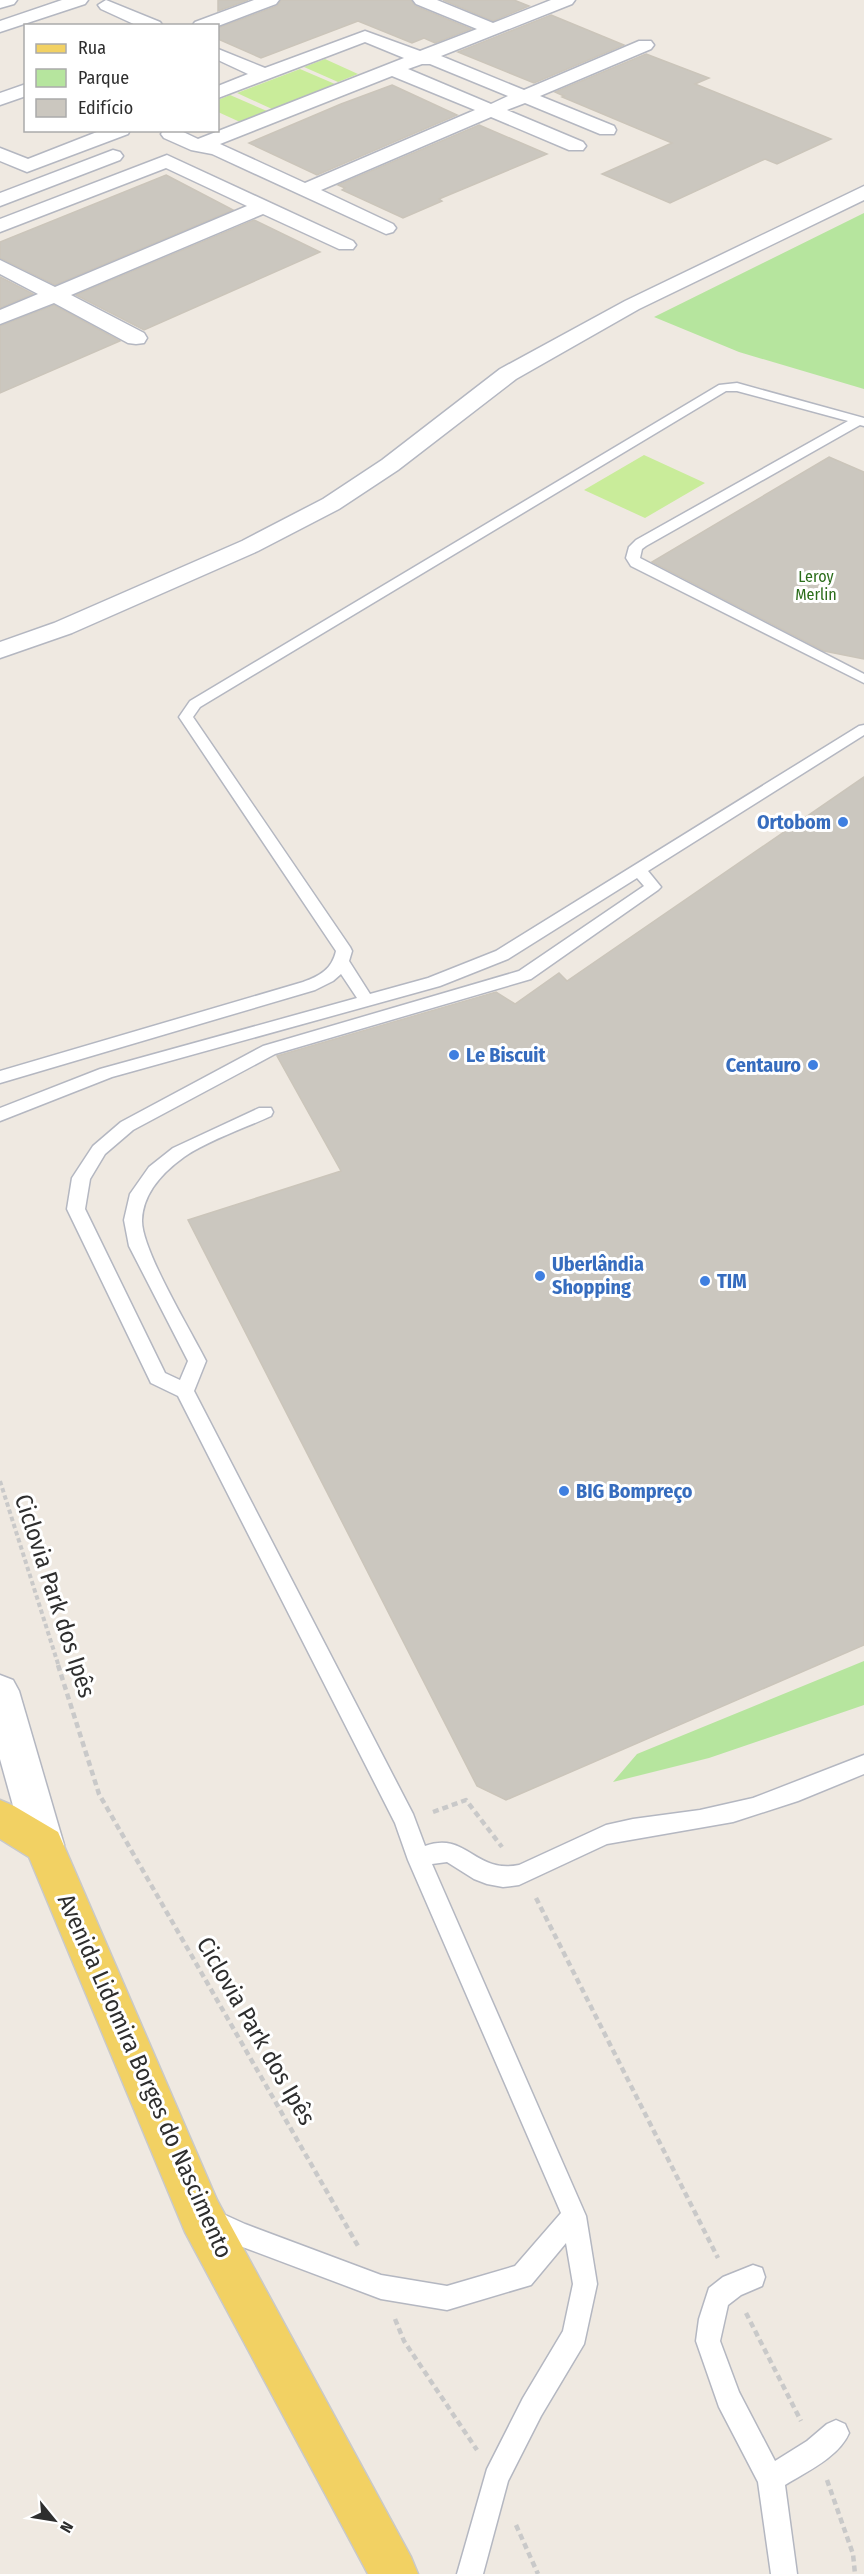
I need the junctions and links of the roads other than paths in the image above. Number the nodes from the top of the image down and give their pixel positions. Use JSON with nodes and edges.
{"nodes":[{"id":1,"x":8,"y":0,"type":"edge"},
{"id":2,"x":79,"y":0,"type":"edge"},
{"id":3,"x":270,"y":0,"type":"edge"},
{"id":4,"x":422,"y":0,"type":"edge"},
{"id":5,"x":565,"y":0,"type":"edge"},
{"id":6,"x":0,"y":3,"type":"edge"},
{"id":7,"x":245,"y":3,"type":"edge"},
{"id":8,"x":107,"y":5,"type":"dead end"},
{"id":9,"x":150,"y":24,"type":"edge"},
{"id":10,"x":205,"y":24,"type":"edge"},
{"id":11,"x":0,"y":27,"type":"edge"},
{"id":12,"x":493,"y":29,"type":"junction"},
{"id":13,"x":645,"y":45,"type":"dead end"},
{"id":14,"x":219,"y":54,"type":"edge"},
{"id":15,"x":421,"y":58,"type":"junction"},
{"id":16,"x":392,"y":69,"type":"junction"},
{"id":17,"x":263,"y":74,"type":"junction"},
{"id":18,"x":220,"y":90,"type":"edge"},
{"id":19,"x":24,"y":91,"type":"edge"},
{"id":20,"x":525,"y":97,"type":"junction"},
{"id":21,"x":0,"y":99,"type":"edge"},
{"id":22,"x":491,"y":111,"type":"junction"},
{"id":23,"x":607,"y":130,"type":"dead end"},
{"id":24,"x":116,"y":132,"type":"edge"},
{"id":25,"x":163,"y":135,"type":"edge"},
{"id":26,"x":198,"y":146,"type":"junction"},
{"id":27,"x":576,"y":146,"type":"dead end"},
{"id":28,"x":130,"y":150,"type":"dead end"},
{"id":29,"x":0,"y":154,"type":"edge"},
{"id":30,"x":304,"y":190,"type":"junction"},
{"id":31,"x":864,"y":192,"type":"edge"},
{"id":32,"x":0,"y":200,"type":"edge"},
{"id":33,"x":264,"y":206,"type":"junction"},
{"id":34,"x":0,"y":226,"type":"edge"},
{"id":35,"x":386,"y":228,"type":"dead end"},
{"id":36,"x":346,"y":245,"type":"dead end"},
{"id":37,"x":0,"y":266,"type":"edge"},
{"id":38,"x":55,"y":295,"type":"junction"},
{"id":39,"x":0,"y":318,"type":"edge"},
{"id":40,"x":136,"y":338,"type":"dead end"},
{"id":41,"x":861,"y":422,"type":"edge"},
{"id":42,"x":0,"y":650,"type":"edge"},
{"id":43,"x":864,"y":679,"type":"edge"},
{"id":44,"x":864,"y":729,"type":"edge"},
{"id":45,"x":639,"y":870,"type":"junction"},
{"id":46,"x":342,"y":962,"type":"junction"},
{"id":47,"x":366,"y":1000,"type":"junction"},
{"id":48,"x":0,"y":1077,"type":"edge"},
{"id":49,"x":265,"y":1112,"type":"dead end"},
{"id":50,"x":0,"y":1115,"type":"edge"},
{"id":51,"x":185,"y":1391,"type":"junction"},
{"id":52,"x":0,"y":1691,"type":"edge"},
{"id":53,"x":864,"y":1764,"type":"edge"},
{"id":54,"x":0,"y":1818,"type":"edge"},
{"id":55,"x":44,"y":1845,"type":"junction"},
{"id":56,"x":419,"y":1860,"type":"junction"},
{"id":57,"x":201,"y":2216,"type":"junction"},
{"id":58,"x":574,"y":2216,"type":"junction"},
{"id":59,"x":743,"y":2281,"type":"road end"},
{"id":60,"x":836,"y":2433,"type":"dead end"},
{"id":61,"x":771,"y":2479,"type":"junction"},
{"id":62,"x":394,"y":2574,"type":"edge"},
{"id":63,"x":470,"y":2574,"type":"edge"},
{"id":64,"x":784,"y":2574,"type":"edge"}],
"edges":[{"from":1,"to":6,"type":"street"},
{"from":2,"to":11,"type":"street"},
{"from":3,"to":7,"type":"street"},
{"from":4,"to":12,"type":"street"},
{"from":5,"to":12,"type":"street"},
{"from":7,"to":10,"type":"street"},
{"from":8,"to":9,"type":"street"},
{"from":12,"to":15,"type":"street"},
{"from":13,"to":20,"type":"street"},
{"from":14,"to":17,"type":"street"},
{"from":15,"to":16,"type":"street"},
{"from":15,"to":17,"type":"street"},
{"from":15,"to":20,"type":"street"},
{"from":16,"to":22,"type":"street"},
{"from":16,"to":26,"type":"street"},
{"from":17,"to":18,"type":"street"},
{"from":19,"to":21,"type":"street"},
{"from":20,"to":22,"type":"street"},
{"from":20,"to":23,"type":"street"},
{"from":22,"to":27,"type":"street"},
{"from":22,"to":30,"type":"street"},
{"from":24,"to":29,"type":"street"},
{"from":25,"to":26,"type":"street"},
{"from":26,"to":30,"type":"street"},
{"from":28,"to":32,"type":"street"},
{"from":30,"to":35,"type":"street"},
{"from":31,"to":42,"type":"street"},
{"from":33,"to":34,"type":"street"},
{"from":33,"to":36,"type":"street"},
{"from":33,"to":38,"type":"street"},
{"from":37,"to":38,"type":"street"},
{"from":38,"to":39,"type":"street"},
{"from":38,"to":40,"type":"street"},
{"from":41,"to":43,"type":"lane"},
{"from":41,"to":46,"type":"lane"},
{"from":44,"to":45,"type":"lane"},
{"from":45,"to":47,"type":"lane"},
{"from":45,"to":51,"type":"lane"},
{"from":46,"to":47,"type":"lane"},
{"from":46,"to":48,"type":"lane"},
{"from":47,"to":50,"type":"lane"},
{"from":49,"to":51,"type":"lane"},
{"from":51,"to":56,"type":"lane"},
{"from":52,"to":55,"type":"street","name":"Avenida Lidomira Borges do Nascimento"},
{"from":53,"to":56,"type":"lane"},
{"from":54,"to":55,"type":"main road"},
{"from":55,"to":57,"type":"main road","name":"Avenida Lidomira Borges do Nascimento"},
{"from":56,"to":58,"type":"lane"},
{"from":57,"to":58,"type":"lane"},
{"from":57,"to":62,"type":"main road","name":"Avenida Lidomira Borges do Nascimento"},
{"from":58,"to":63,"type":"lane"},
{"from":59,"to":61,"type":"lane"},
{"from":60,"to":61,"type":"lane"},
{"from":61,"to":64,"type":"lane"}]}
